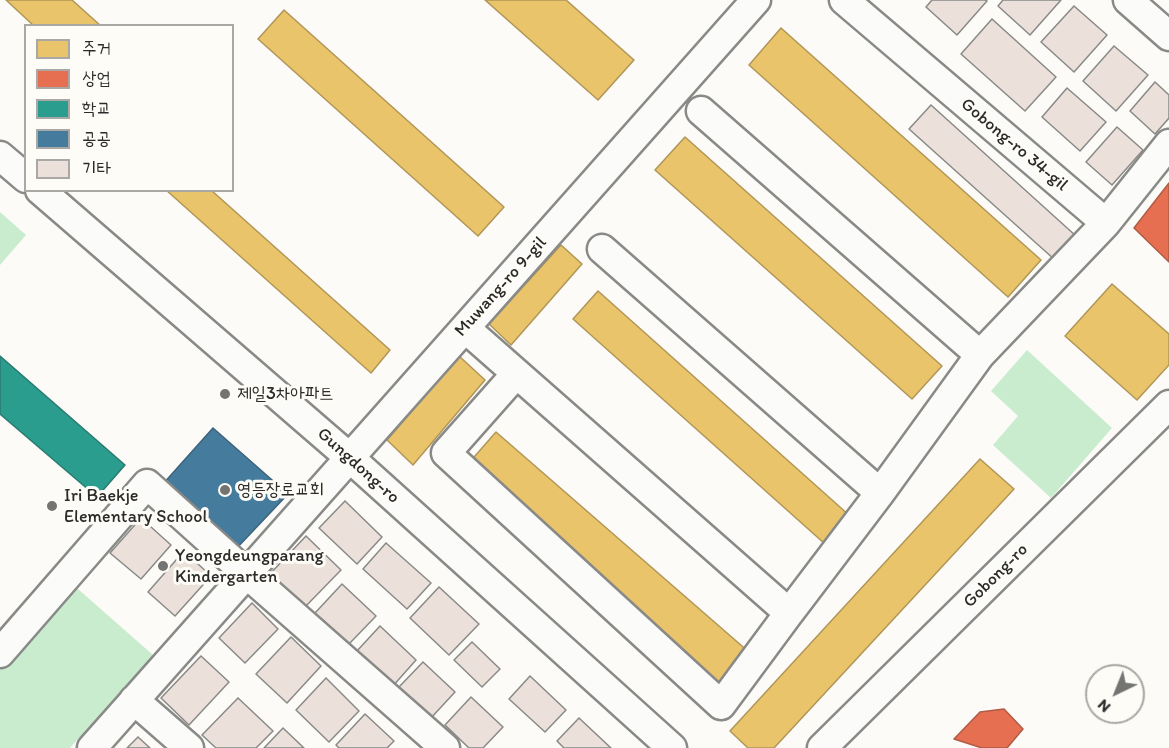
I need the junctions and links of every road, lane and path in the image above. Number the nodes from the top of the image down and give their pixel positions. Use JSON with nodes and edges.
{"nodes":[{"id":1,"x":756,"y":0,"type":"edge"},
{"id":2,"x":844,"y":0,"type":"edge"},
{"id":3,"x":1128,"y":0,"type":"edge"},
{"id":4,"x":1169,"y":36,"type":"edge"},
{"id":5,"x":701,"y":111,"type":"dead end"},
{"id":6,"x":1169,"y":144,"type":"edge"},
{"id":7,"x":0,"y":156,"type":"edge"},
{"id":8,"x":24,"y":176,"type":"edge"},
{"id":9,"x":42,"y":192,"type":"edge"},
{"id":10,"x":1106,"y":223,"type":"junction"},
{"id":11,"x":602,"y":249,"type":"dead end"},
{"id":12,"x":465,"y":328,"type":"junction"},
{"id":13,"x":980,"y":355,"type":"junction"},
{"id":14,"x":516,"y":374,"type":"junction"},
{"id":15,"x":1169,"y":405,"type":"edge"},
{"id":16,"x":350,"y":458,"type":"junction"},
{"id":17,"x":880,"y":493,"type":"junction"},
{"id":18,"x":247,"y":574,"type":"junction"},
{"id":19,"x":789,"y":613,"type":"junction"},
{"id":20,"x":0,"y":654,"type":"edge"},
{"id":21,"x":134,"y":700,"type":"junction"},
{"id":22,"x":92,"y":748,"type":"edge"},
{"id":23,"x":189,"y":748,"type":"edge"},
{"id":24,"x":445,"y":748,"type":"edge"},
{"id":25,"x":672,"y":748,"type":"edge"},
{"id":26,"x":822,"y":748,"type":"edge"}],
"edges":[{"from":1,"to":12,"type":"street","name":"Muwang-ro 9-gil"},
{"from":2,"to":10,"type":"street","name":"Gobong-ro 34-gil"},
{"from":3,"to":4,"type":"street"},
{"from":5,"to":13,"type":"street"},
{"from":6,"to":10,"type":"street"},
{"from":7,"to":8,"type":"street"},
{"from":9,"to":16,"type":"street","name":"Gungdong-ro"},
{"from":10,"to":13,"type":"street"},
{"from":11,"to":17,"type":"street"},
{"from":12,"to":14,"type":"street"},
{"from":12,"to":16,"type":"street","name":"Muwang-ro 9-gil"},
{"from":13,"to":17,"type":"street"},
{"from":14,"to":19,"type":"street"},
{"from":14,"to":19,"type":"street"},
{"from":15,"to":26,"type":"street","name":"Gobong-ro"},
{"from":16,"to":18,"type":"street","name":"Muwang-ro 9-gil"},
{"from":16,"to":25,"type":"street","name":"Gungdong-ro"},
{"from":17,"to":19,"type":"street"},
{"from":18,"to":20,"type":"street"},
{"from":18,"to":21,"type":"street","name":"Muwang-ro 9-gil"},
{"from":18,"to":24,"type":"street"},
{"from":21,"to":22,"type":"street","name":"Muwang-ro 9-gil"},
{"from":21,"to":23,"type":"street"}]}
